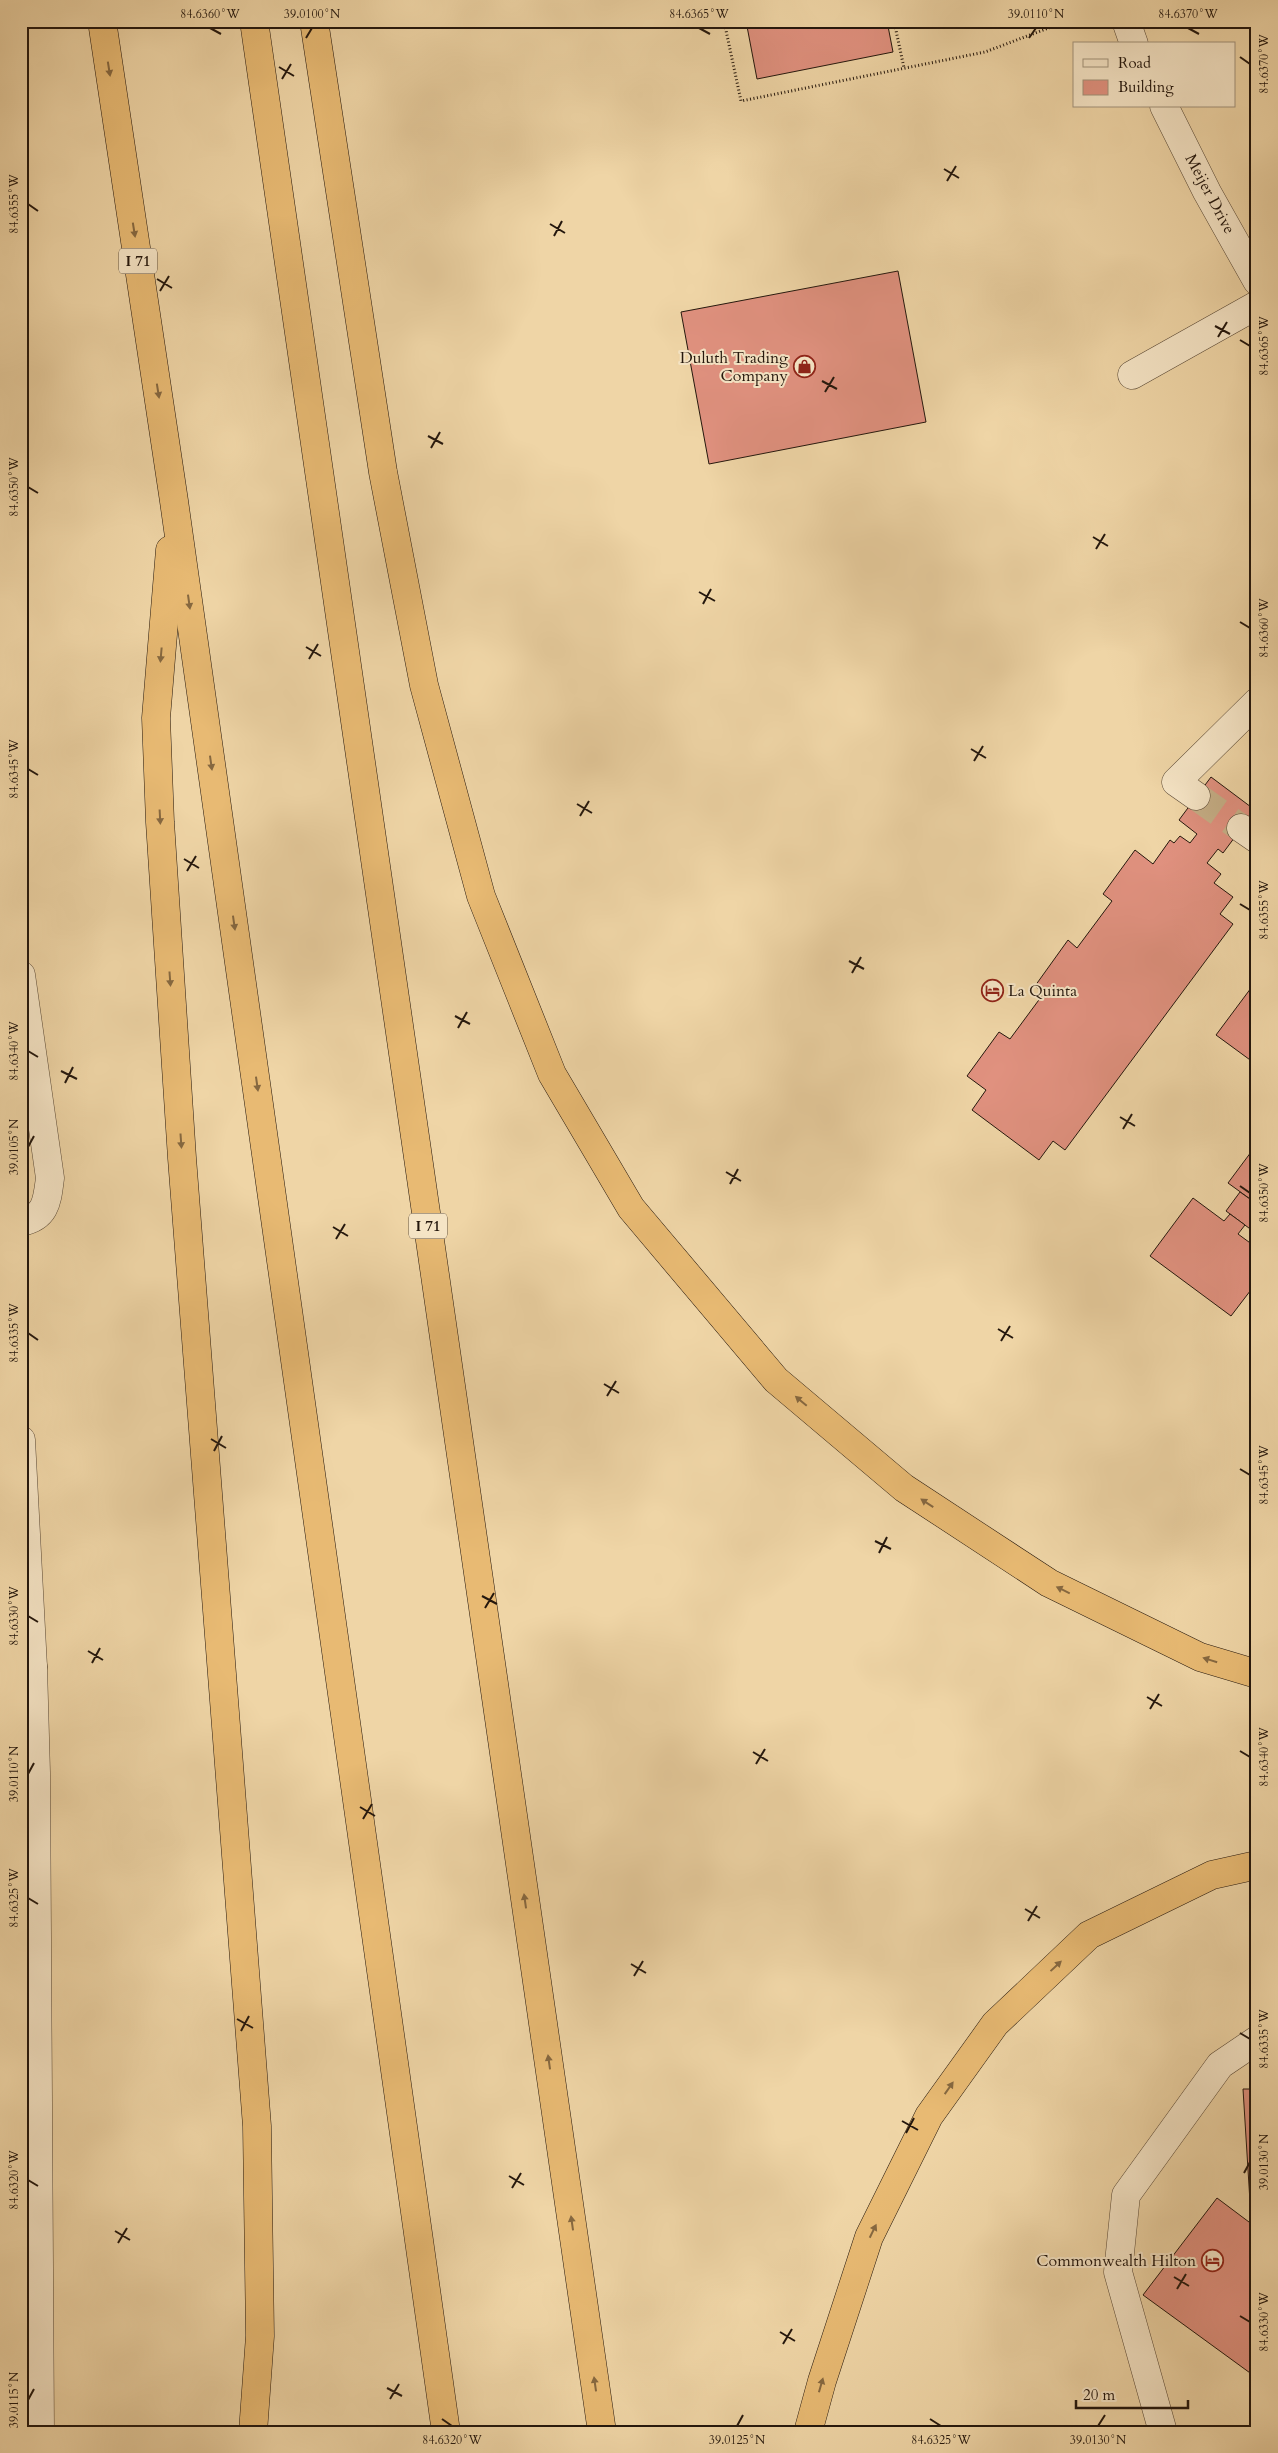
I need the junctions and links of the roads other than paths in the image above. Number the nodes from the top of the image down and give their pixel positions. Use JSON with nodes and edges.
{"nodes":[{"id":1,"x":102,"y":21,"type":"edge"},
{"id":2,"x":254,"y":21,"type":"edge"},
{"id":3,"x":314,"y":21,"type":"edge"},
{"id":4,"x":1126,"y":21,"type":"edge"},
{"id":5,"x":1133,"y":42,"type":"edge"},
{"id":6,"x":1165,"y":108,"type":"edge"},
{"id":7,"x":1257,"y":281,"type":"edge"},
{"id":8,"x":1257,"y":305,"type":"edge"},
{"id":9,"x":1132,"y":374,"type":"dead end"},
{"id":10,"x":174,"y":501,"type":"junction"},
{"id":11,"x":1257,"y":702,"type":"edge"},
{"id":12,"x":1196,"y":796,"type":"tunnel mouth"},
{"id":13,"x":21,"y":975,"type":"edge"},
{"id":14,"x":21,"y":1222,"type":"edge"},
{"id":15,"x":22,"y":1456,"type":"edge"},
{"id":16,"x":27,"y":1669,"type":"edge"},
{"id":17,"x":1257,"y":1674,"type":"edge"},
{"id":18,"x":1257,"y":1865,"type":"edge"},
{"id":19,"x":1257,"y":2040,"type":"edge"},
{"id":20,"x":40,"y":2432,"type":"edge"},
{"id":21,"x":253,"y":2432,"type":"edge"},
{"id":22,"x":446,"y":2432,"type":"edge"},
{"id":23,"x":602,"y":2432,"type":"edge"},
{"id":24,"x":808,"y":2432,"type":"edge"},
{"id":25,"x":1163,"y":2432,"type":"edge"}],
"edges":[{"from":1,"to":10,"type":"highway","number":"I 71","one_way":true},
{"from":23,"to":2,"type":"highway","number":"I 71","one_way":true},
{"from":17,"to":3,"type":"highway","one_way":true},
{"from":4,"to":5,"type":"street"},
{"from":6,"to":7,"type":"street","name":"Meijer Drive"},
{"from":8,"to":9,"type":"street"},
{"from":10,"to":21,"type":"highway","one_way":true},
{"from":10,"to":22,"type":"highway","number":"I 71","one_way":true},
{"from":11,"to":12,"type":"street"},
{"from":13,"to":14,"type":"street"},
{"from":15,"to":16,"type":"street"},
{"from":16,"to":20,"type":"street"},
{"from":24,"to":18,"type":"highway","one_way":true},
{"from":19,"to":25,"type":"street"}]}
